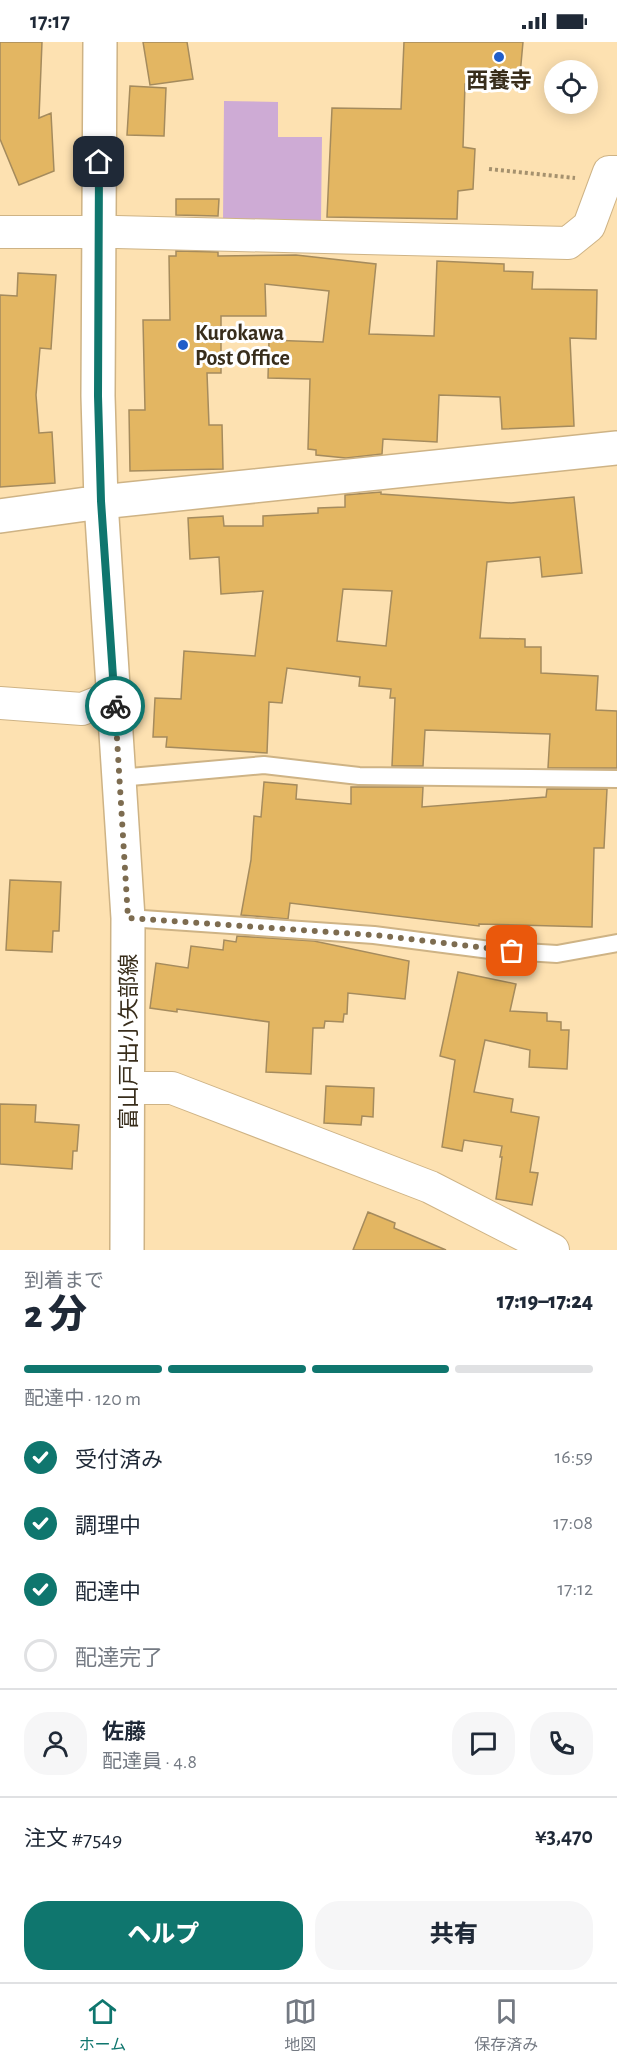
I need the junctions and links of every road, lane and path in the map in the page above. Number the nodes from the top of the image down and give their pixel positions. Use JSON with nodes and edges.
{"nodes":[{"id":1,"x":100,"y":42,"type":"edge"},
{"id":2,"x":489,"y":169,"type":"dead end"},
{"id":3,"x":611,"y":176,"type":"edge"},
{"id":4,"x":0,"y":232,"type":"edge"},
{"id":5,"x":98,"y":232,"type":"junction"},
{"id":6,"x":617,"y":448,"type":"edge"},
{"id":7,"x":101,"y":501,"type":"junction"},
{"id":8,"x":0,"y":516,"type":"edge"},
{"id":9,"x":114,"y":696,"type":"junction"},
{"id":10,"x":0,"y":703,"type":"edge"},
{"id":11,"x":119,"y":778,"type":"junction"},
{"id":12,"x":617,"y":779,"type":"edge"},
{"id":13,"x":128,"y":918,"type":"junction"},
{"id":14,"x":617,"y":944,"type":"edge"},
{"id":15,"x":128,"y":1088,"type":"junction"},
{"id":16,"x":127,"y":1250,"type":"edge"},
{"id":17,"x":553,"y":1250,"type":"edge"}],
"edges":[{"from":1,"to":5,"type":"main road","name":"富山戸出小矢部線"},
{"from":2,"to":3,"type":"path"},
{"from":3,"to":5,"type":"street"},
{"from":4,"to":5,"type":"street"},
{"from":5,"to":7,"type":"main road","name":"富山戸出小矢部線"},
{"from":6,"to":7,"type":"main road"},
{"from":7,"to":8,"type":"main road"},
{"from":7,"to":9,"type":"main road","name":"富山戸出小矢部線"},
{"from":9,"to":10,"type":"street"},
{"from":9,"to":11,"type":"main road","name":"富山戸出小矢部線"},
{"from":11,"to":12,"type":"lane"},
{"from":11,"to":13,"type":"main road","name":"富山戸出小矢部線"},
{"from":13,"to":14,"type":"lane"},
{"from":13,"to":15,"type":"main road","name":"富山戸出小矢部線"},
{"from":15,"to":16,"type":"main road","name":"富山戸出小矢部線"},
{"from":15,"to":17,"type":"street"}]}
